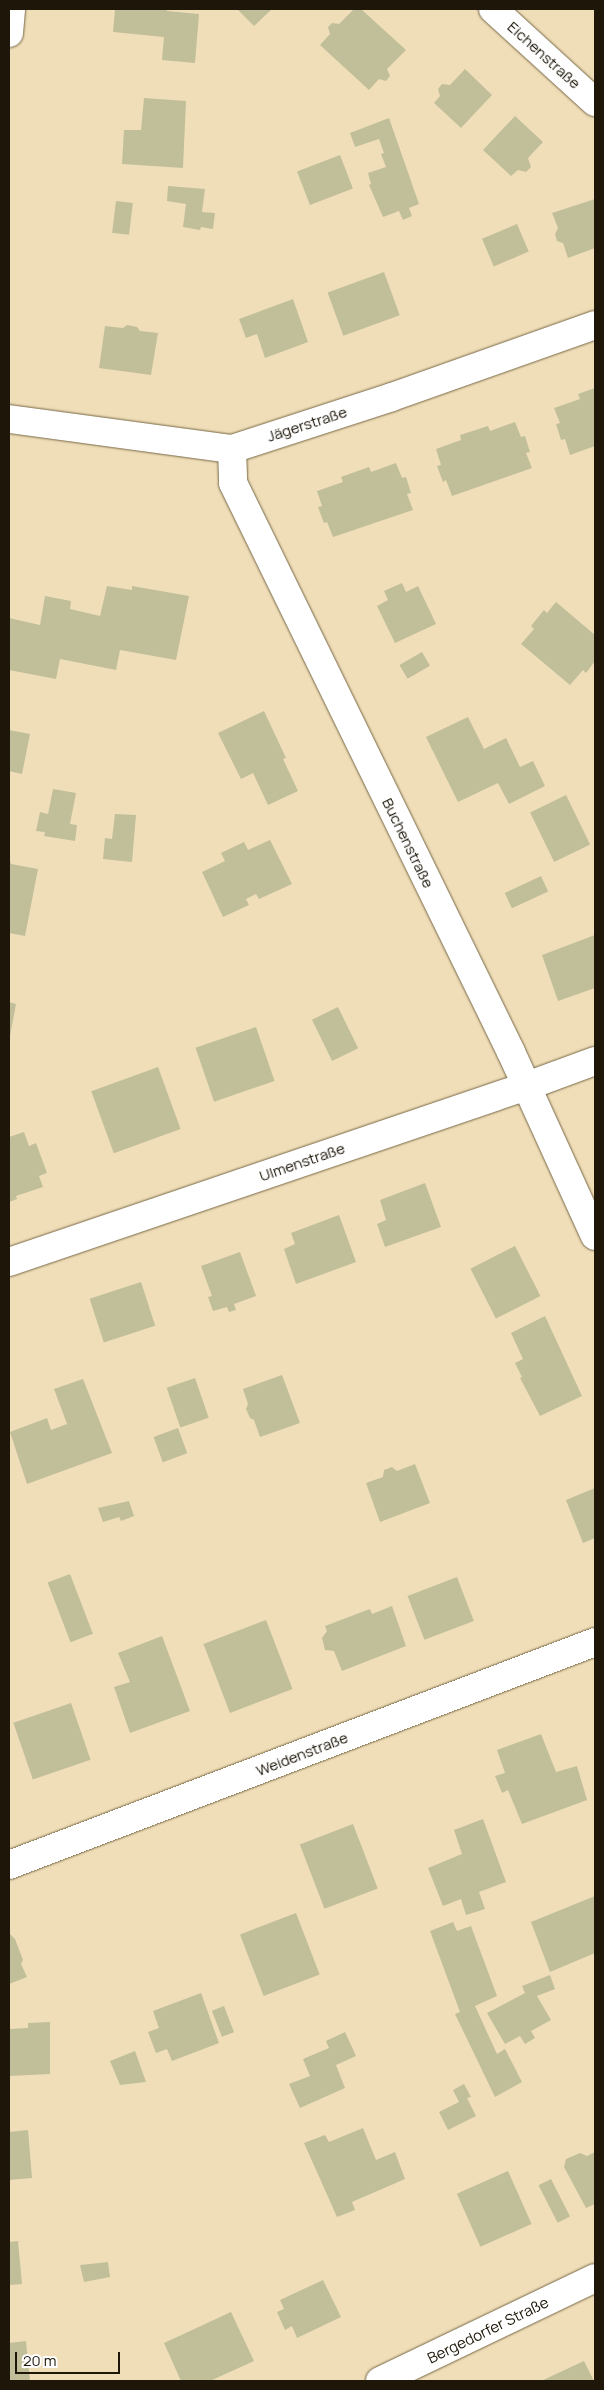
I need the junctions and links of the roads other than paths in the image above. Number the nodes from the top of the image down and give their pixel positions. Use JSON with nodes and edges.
{"nodes":[{"id":1,"x":11,"y":9,"type":"edge"},
{"id":2,"x":492,"y":9,"type":"edge"},
{"id":3,"x":9,"y":33,"type":"edge"},
{"id":4,"x":595,"y":102,"type":"edge"},
{"id":5,"x":595,"y":325,"type":"edge"},
{"id":6,"x":9,"y":419,"type":"edge"},
{"id":7,"x":232,"y":449,"type":"junction"},
{"id":8,"x":595,"y":1061,"type":"edge"},
{"id":9,"x":527,"y":1086,"type":"junction"},
{"id":10,"x":595,"y":1236,"type":"edge"},
{"id":11,"x":9,"y":1262,"type":"edge"},
{"id":12,"x":595,"y":1642,"type":"edge"},
{"id":13,"x":9,"y":1865,"type":"edge"},
{"id":14,"x":595,"y":2278,"type":"edge"},
{"id":15,"x":380,"y":2381,"type":"edge"}],
"edges":[{"from":1,"to":3,"type":"street"},
{"from":2,"to":4,"type":"street","name":"Eichenstraße"},
{"from":5,"to":7,"type":"street","name":"Jägerstraße"},
{"from":6,"to":7,"type":"street","name":"Jägerstraße"},
{"from":7,"to":9,"type":"street","name":"Buchenstraße"},
{"from":8,"to":9,"type":"street","name":"Ulmenstraße"},
{"from":9,"to":10,"type":"street","name":"Buchenstraße"},
{"from":9,"to":11,"type":"street","name":"Ulmenstraße"},
{"from":12,"to":13,"type":"street","name":"Weidenstraße"},
{"from":14,"to":15,"type":"street","name":"Bergedorfer Straße"}]}
